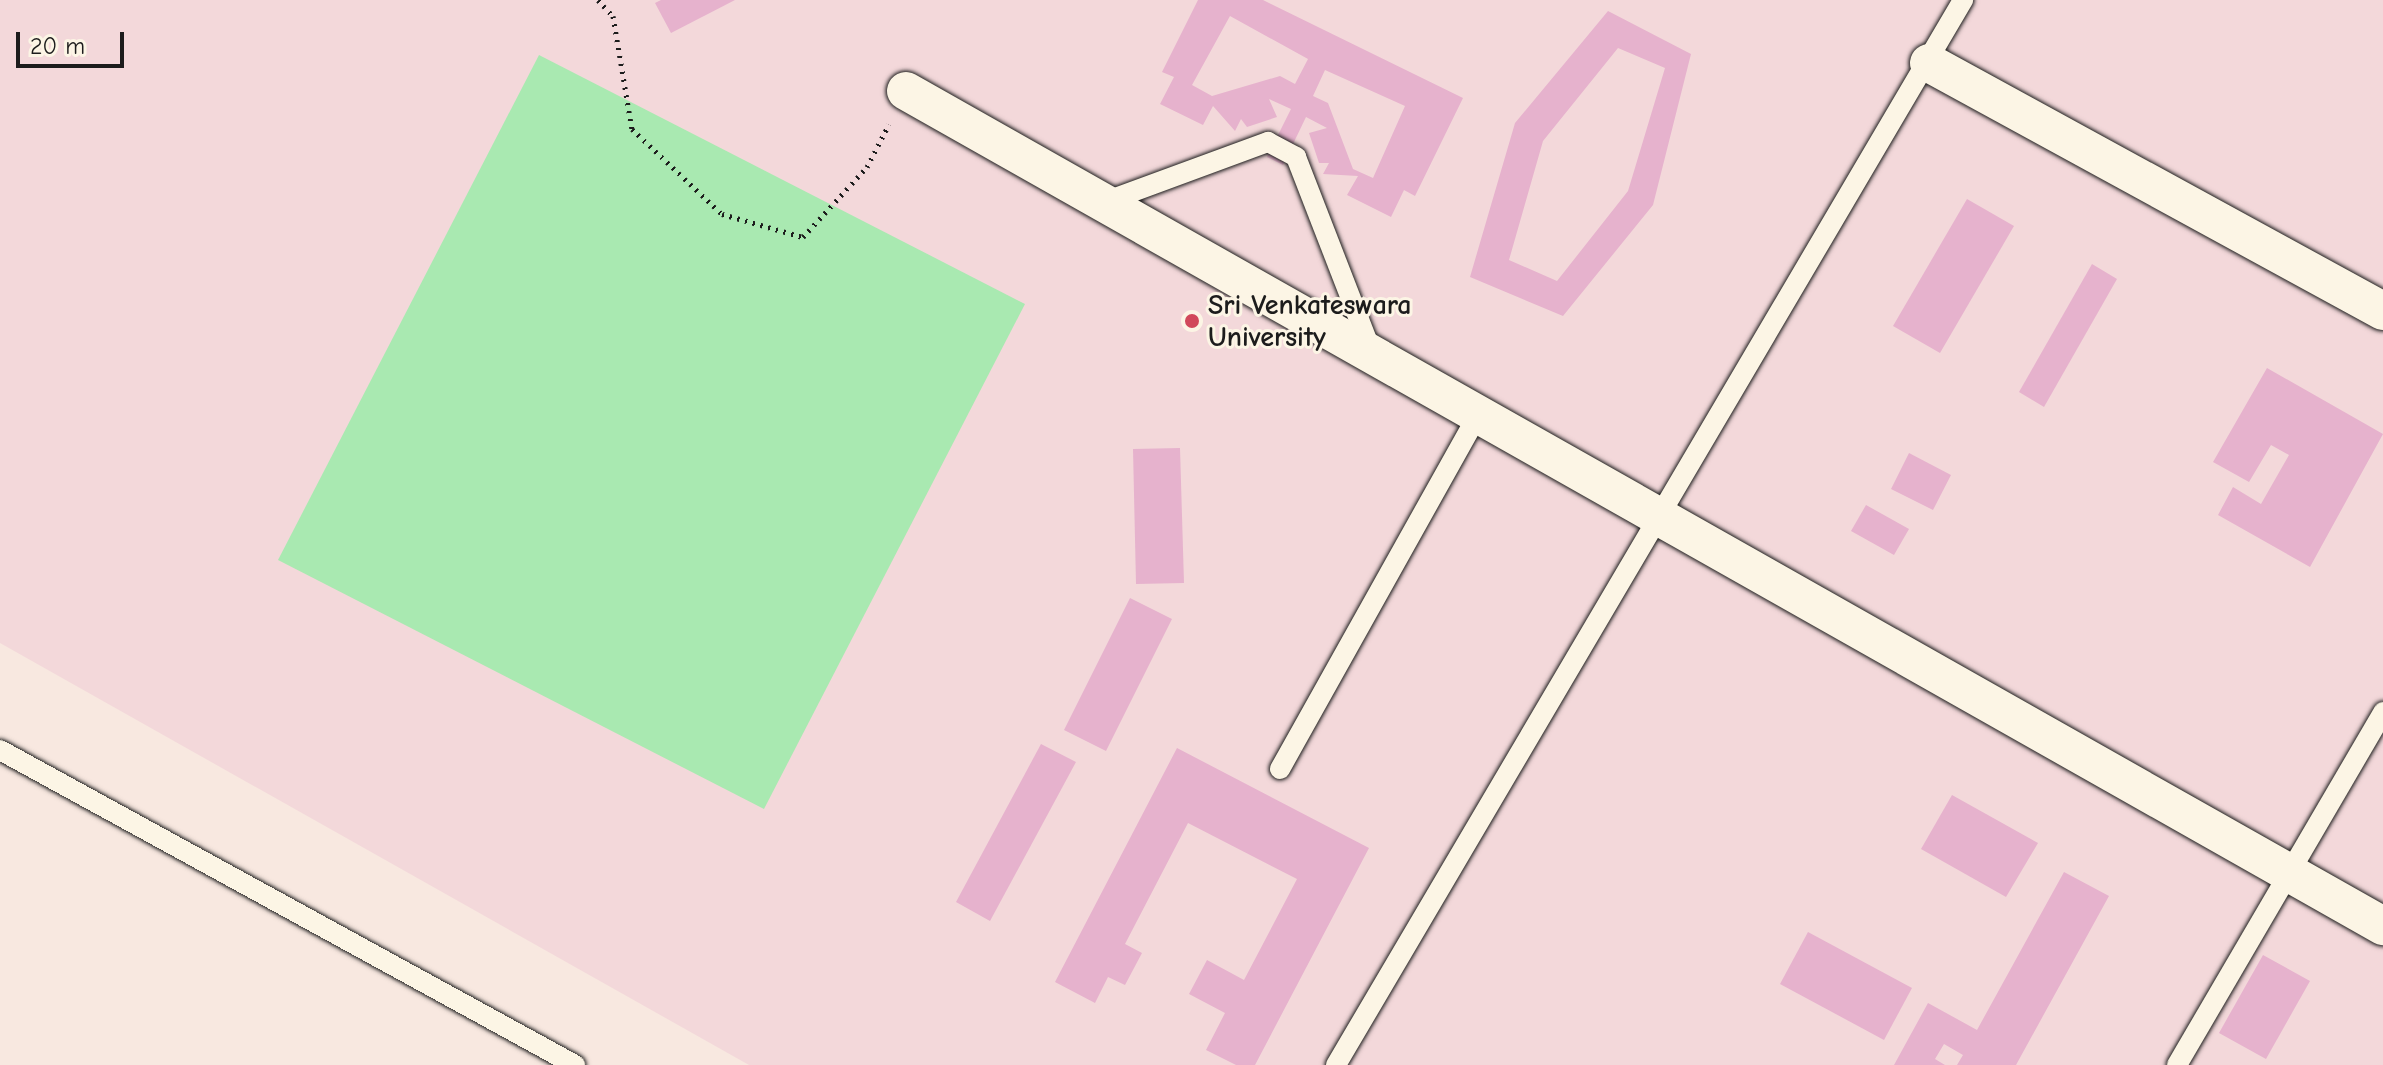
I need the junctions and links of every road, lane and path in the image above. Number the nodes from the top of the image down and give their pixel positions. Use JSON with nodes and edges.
{"nodes":[{"id":1,"x":598,"y":0,"type":"edge"},
{"id":2,"x":1963,"y":0,"type":"edge"},
{"id":3,"x":1929,"y":63,"type":"junction"},
{"id":4,"x":906,"y":91,"type":"joint"},
{"id":5,"x":1102,"y":203,"type":"junction"},
{"id":6,"x":2383,"y":311,"type":"edge"},
{"id":7,"x":1374,"y":357,"type":"junction"},
{"id":8,"x":1477,"y":416,"type":"junction"},
{"id":9,"x":1659,"y":519,"type":"junction"},
{"id":10,"x":2383,"y":712,"type":"edge"},
{"id":11,"x":0,"y":750,"type":"edge"},
{"id":12,"x":1280,"y":769,"type":"dead end"},
{"id":13,"x":2288,"y":872,"type":"junction"},
{"id":14,"x":2383,"y":926,"type":"edge"},
{"id":15,"x":575,"y":1065,"type":"edge"},
{"id":16,"x":1336,"y":1065,"type":"edge"},
{"id":17,"x":2177,"y":1065,"type":"edge"}],
"edges":[{"from":1,"to":4,"type":"path"},
{"from":2,"to":3,"type":"lane"},
{"from":3,"to":6,"type":"street"},
{"from":3,"to":9,"type":"lane"},
{"from":4,"to":5,"type":"street"},
{"from":5,"to":7,"type":"street"},
{"from":5,"to":7,"type":"lane"},
{"from":7,"to":8,"type":"street"},
{"from":8,"to":9,"type":"street"},
{"from":8,"to":12,"type":"lane"},
{"from":9,"to":13,"type":"street"},
{"from":9,"to":16,"type":"lane"},
{"from":10,"to":13,"type":"lane"},
{"from":11,"to":15,"type":"lane"},
{"from":13,"to":14,"type":"street"},
{"from":13,"to":17,"type":"lane"}]}
